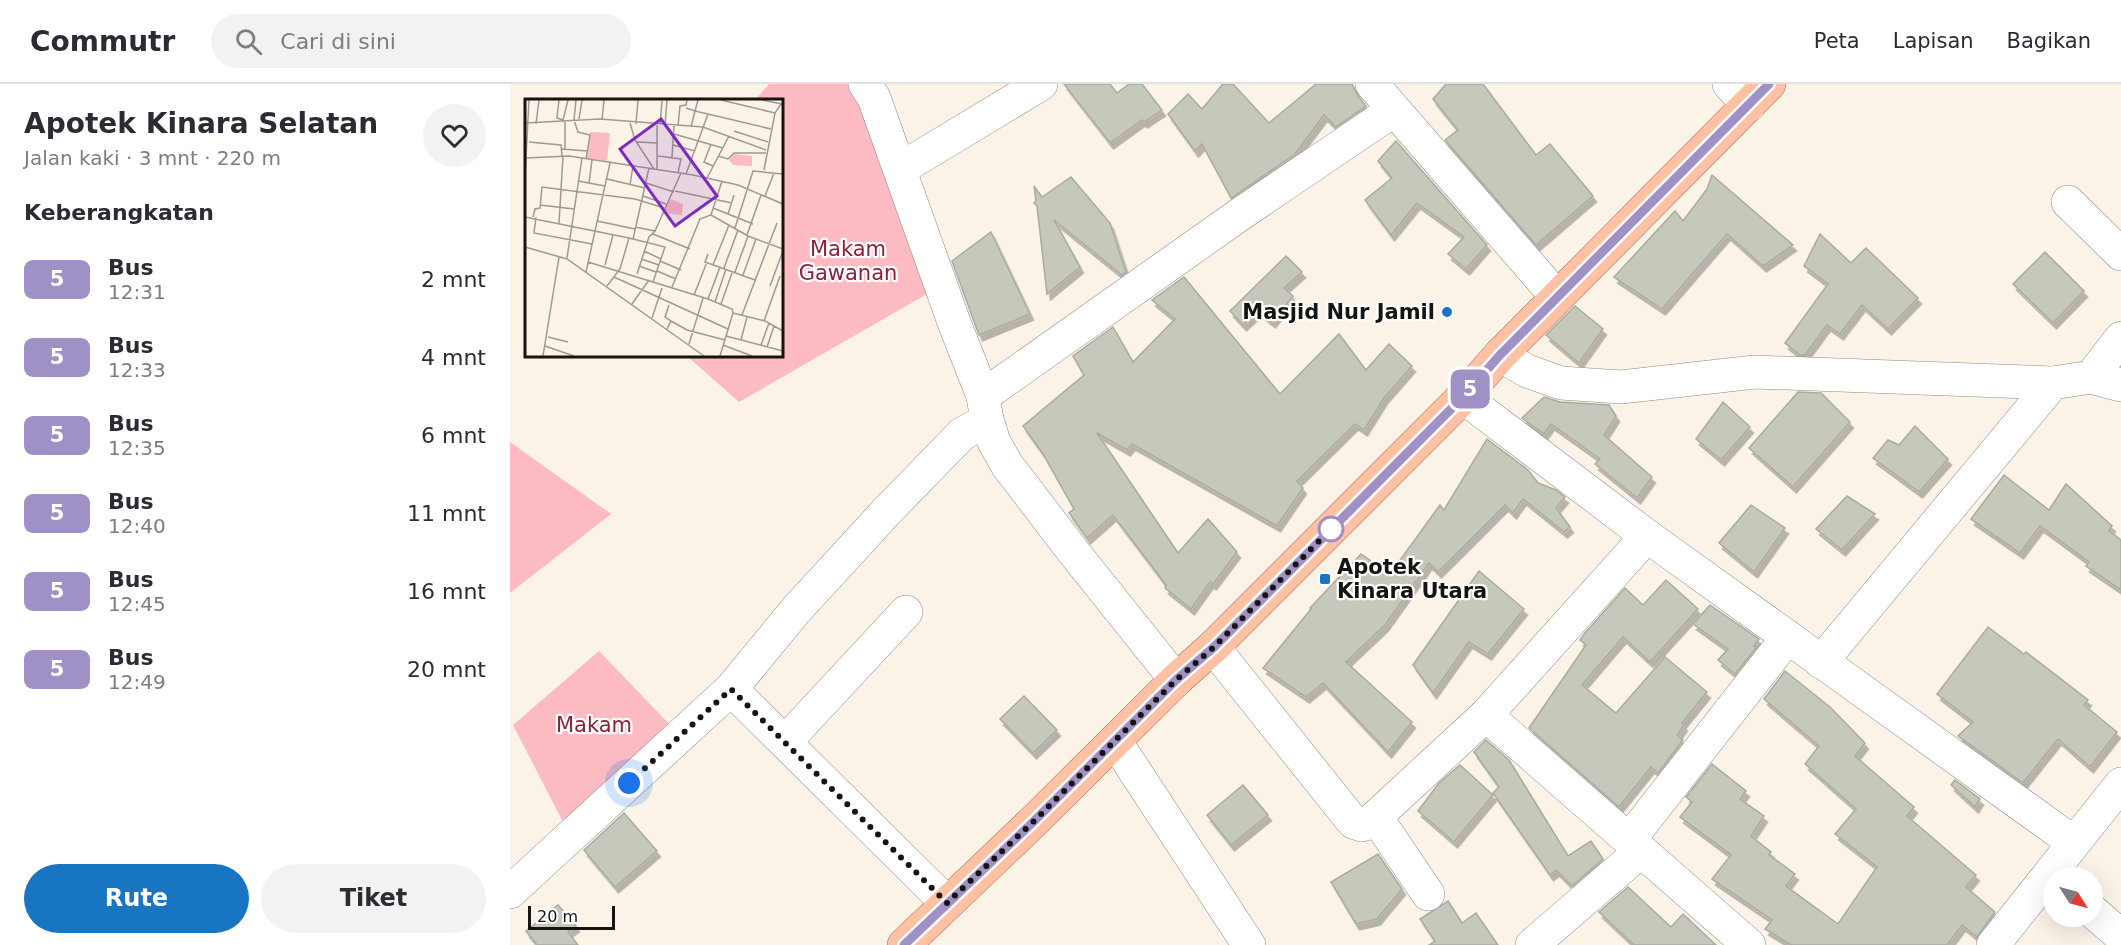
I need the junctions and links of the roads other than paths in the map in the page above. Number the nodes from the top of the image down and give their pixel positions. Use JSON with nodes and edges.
{"nodes":[{"id":1,"x":1041,"y":84,"type":"edge"},
{"id":2,"x":1372,"y":84,"type":"edge"},
{"id":3,"x":878,"y":89,"type":"edge"},
{"id":4,"x":1749,"y":91,"type":"edge"},
{"id":5,"x":1395,"y":110,"type":"junction"},
{"id":6,"x":900,"y":169,"type":"junction"},
{"id":7,"x":2068,"y":202,"type":"dead end"},
{"id":8,"x":2121,"y":254,"type":"edge"},
{"id":9,"x":1557,"y":297,"type":"junction"},
{"id":10,"x":2121,"y":338,"type":"edge"},
{"id":11,"x":1500,"y":355,"type":"junction"},
{"id":12,"x":2106,"y":381,"type":"edge"},
{"id":13,"x":2054,"y":383,"type":"junction"},
{"id":14,"x":1463,"y":397,"type":"junction"},
{"id":15,"x":985,"y":408,"type":"junction"},
{"id":16,"x":1647,"y":536,"type":"junction"},
{"id":17,"x":906,"y":612,"type":"dead end"},
{"id":18,"x":1788,"y":637,"type":"junction"},
{"id":19,"x":1214,"y":647,"type":"junction"},
{"id":20,"x":1821,"y":662,"type":"junction"},
{"id":21,"x":1176,"y":680,"type":"junction"},
{"id":22,"x":731,"y":689,"type":"junction"},
{"id":23,"x":1486,"y":715,"type":"junction"},
{"id":24,"x":1115,"y":741,"type":"junction"},
{"id":25,"x":785,"y":742,"type":"junction"},
{"id":26,"x":2121,"y":784,"type":"edge"},
{"id":27,"x":1376,"y":817,"type":"junction"},
{"id":28,"x":2073,"y":842,"type":"junction"},
{"id":29,"x":1635,"y":846,"type":"junction"},
{"id":30,"x":2058,"y":867,"type":"edge"},
{"id":31,"x":2043,"y":887,"type":"edge"},
{"id":32,"x":510,"y":892,"type":"edge"},
{"id":33,"x":1428,"y":894,"type":"dead end"},
{"id":34,"x":947,"y":903,"type":"junction"},
{"id":35,"x":2103,"y":920,"type":"edge"},
{"id":36,"x":2121,"y":936,"type":"edge"},
{"id":37,"x":1997,"y":943,"type":"edge"},
{"id":38,"x":904,"y":945,"type":"edge"},
{"id":39,"x":1249,"y":945,"type":"edge"},
{"id":40,"x":1532,"y":945,"type":"edge"},
{"id":41,"x":1749,"y":945,"type":"edge"}],
"edges":[{"from":1,"to":6,"type":"street"},
{"from":2,"to":5,"type":"street"},
{"from":3,"to":6,"type":"street"},
{"from":4,"to":9,"type":"main road"},
{"from":5,"to":9,"type":"street"},
{"from":5,"to":15,"type":"street"},
{"from":6,"to":15,"type":"street"},
{"from":7,"to":8,"type":"street"},
{"from":9,"to":11,"type":"main road"},
{"from":10,"to":12,"type":"street"},
{"from":11,"to":13,"type":"street"},
{"from":11,"to":14,"type":"main road"},
{"from":12,"to":13,"type":"street"},
{"from":13,"to":20,"type":"street"},
{"from":14,"to":16,"type":"street"},
{"from":14,"to":19,"type":"main road"},
{"from":15,"to":21,"type":"street"},
{"from":15,"to":22,"type":"street"},
{"from":16,"to":18,"type":"street"},
{"from":16,"to":23,"type":"street"},
{"from":17,"to":25,"type":"street"},
{"from":18,"to":20,"type":"street"},
{"from":18,"to":29,"type":"street"},
{"from":19,"to":21,"type":"main road"},
{"from":19,"to":27,"type":"street"},
{"from":20,"to":28,"type":"street"},
{"from":21,"to":24,"type":"main road"},
{"from":22,"to":25,"type":"street"},
{"from":22,"to":32,"type":"street"},
{"from":23,"to":27,"type":"street"},
{"from":23,"to":29,"type":"street"},
{"from":24,"to":34,"type":"main road"},
{"from":24,"to":39,"type":"street"},
{"from":25,"to":34,"type":"street"},
{"from":26,"to":28,"type":"street"},
{"from":27,"to":33,"type":"street"},
{"from":28,"to":30,"type":"street"},
{"from":29,"to":40,"type":"street"},
{"from":29,"to":41,"type":"street"},
{"from":31,"to":37,"type":"street"},
{"from":34,"to":38,"type":"main road"},
{"from":35,"to":36,"type":"street"}]}
